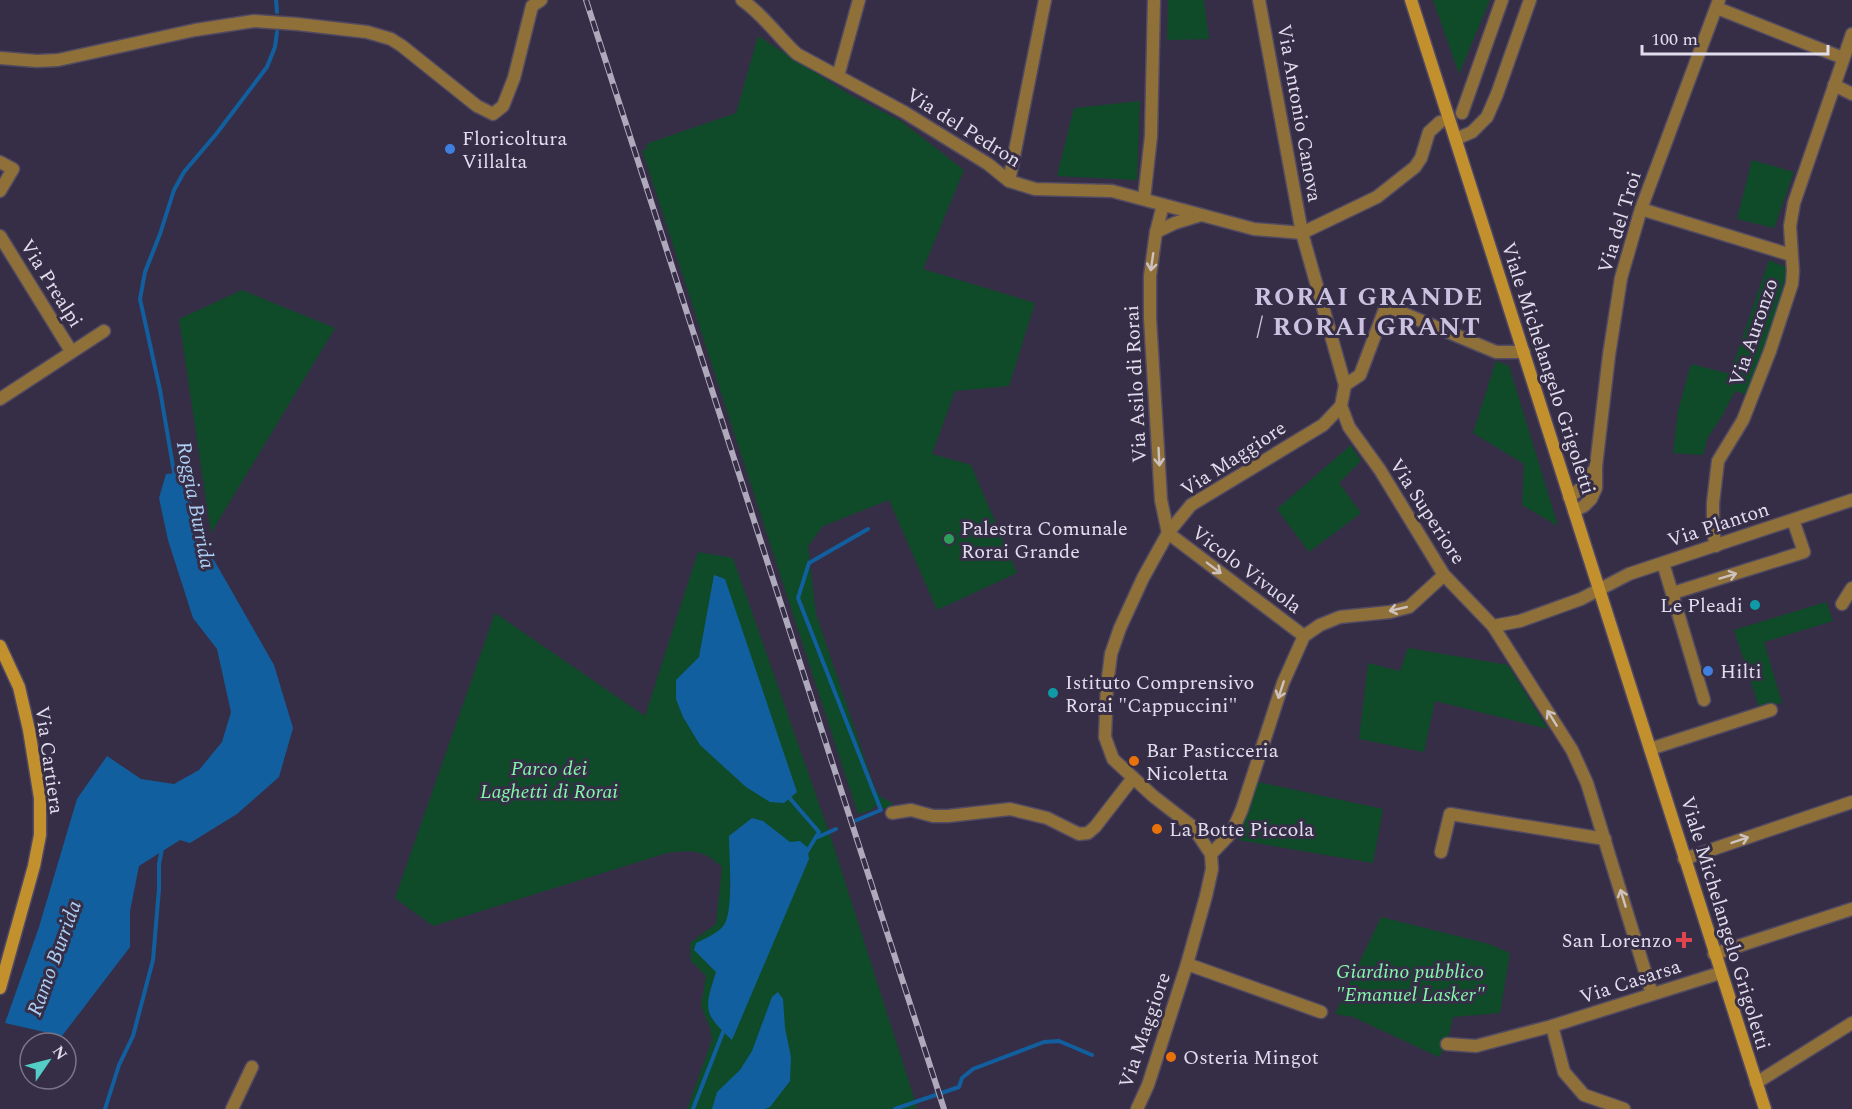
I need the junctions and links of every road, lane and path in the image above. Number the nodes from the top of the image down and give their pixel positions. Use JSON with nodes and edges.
{"nodes":[{"id":1,"x":541,"y":0,"type":"edge"},
{"id":2,"x":859,"y":0,"type":"edge"},
{"id":3,"x":1045,"y":0,"type":"edge"},
{"id":4,"x":1154,"y":0,"type":"edge"},
{"id":5,"x":1259,"y":0,"type":"edge"},
{"id":6,"x":1411,"y":0,"type":"edge"},
{"id":7,"x":1502,"y":0,"type":"edge"},
{"id":8,"x":1530,"y":0,"type":"edge"},
{"id":9,"x":747,"y":2,"type":"edge"},
{"id":10,"x":1718,"y":4,"type":"edge"},
{"id":11,"x":1852,"y":34,"type":"edge"},
{"id":12,"x":0,"y":58,"type":"edge"},
{"id":13,"x":1843,"y":58,"type":"junction"},
{"id":14,"x":837,"y":76,"type":"junction"},
{"id":15,"x":1834,"y":85,"type":"junction"},
{"id":16,"x":1852,"y":94,"type":"edge"},
{"id":17,"x":1462,"y":113,"type":"dead end"},
{"id":18,"x":1440,"y":122,"type":"dead end"},
{"id":19,"x":1456,"y":139,"type":"junction"},
{"id":20,"x":0,"y":162,"type":"edge"},
{"id":21,"x":1009,"y":181,"type":"junction"},
{"id":22,"x":0,"y":191,"type":"edge"},
{"id":23,"x":1144,"y":199,"type":"junction"},
{"id":24,"x":1163,"y":205,"type":"junction"},
{"id":25,"x":1641,"y":209,"type":"junction"},
{"id":26,"x":1202,"y":215,"type":"junction"},
{"id":27,"x":1156,"y":232,"type":"junction"},
{"id":28,"x":1302,"y":232,"type":"junction"},
{"id":29,"x":0,"y":236,"type":"edge"},
{"id":30,"x":1791,"y":255,"type":"junction"},
{"id":31,"x":104,"y":331,"type":"dead end"},
{"id":32,"x":71,"y":351,"type":"junction"},
{"id":33,"x":1524,"y":352,"type":"junction"},
{"id":34,"x":1345,"y":385,"type":"junction"},
{"id":35,"x":0,"y":398,"type":"edge"},
{"id":36,"x":1341,"y":406,"type":"junction"},
{"id":37,"x":1596,"y":466,"type":"junction"},
{"id":38,"x":1569,"y":497,"type":"junction"},
{"id":39,"x":1852,"y":500,"type":"edge"},
{"id":40,"x":1574,"y":511,"type":"junction"},
{"id":41,"x":1793,"y":520,"type":"junction"},
{"id":42,"x":1168,"y":533,"type":"junction"},
{"id":43,"x":1716,"y":546,"type":"junction"},
{"id":44,"x":1663,"y":563,"type":"junction"},
{"id":45,"x":1444,"y":575,"type":"junction"},
{"id":46,"x":1852,"y":588,"type":"edge"},
{"id":47,"x":1598,"y":590,"type":"junction"},
{"id":48,"x":1672,"y":593,"type":"junction"},
{"id":49,"x":1842,"y":604,"type":"dead end"},
{"id":50,"x":1493,"y":626,"type":"junction"},
{"id":51,"x":1304,"y":636,"type":"junction"},
{"id":52,"x":0,"y":646,"type":"edge"},
{"id":53,"x":1704,"y":700,"type":"dead end"},
{"id":54,"x":1771,"y":710,"type":"dead end"},
{"id":55,"x":1650,"y":749,"type":"junction"},
{"id":56,"x":1133,"y":778,"type":"junction"},
{"id":57,"x":1852,"y":802,"type":"edge"},
{"id":58,"x":892,"y":813,"type":"dead end"},
{"id":59,"x":1605,"y":839,"type":"junction"},
{"id":60,"x":1441,"y":852,"type":"dead end"},
{"id":61,"x":1211,"y":854,"type":"junction"},
{"id":62,"x":1684,"y":859,"type":"junction"},
{"id":63,"x":1852,"y":909,"type":"edge"},
{"id":64,"x":1714,"y":954,"type":"junction"},
{"id":65,"x":1187,"y":964,"type":"junction"},
{"id":66,"x":1720,"y":973,"type":"junction"},
{"id":67,"x":0,"y":988,"type":"edge"},
{"id":68,"x":1652,"y":994,"type":"junction"},
{"id":69,"x":1321,"y":1012,"type":"dead end"},
{"id":70,"x":1852,"y":1023,"type":"edge"},
{"id":71,"x":1552,"y":1026,"type":"junction"},
{"id":72,"x":1447,"y":1044,"type":"dead end"},
{"id":73,"x":252,"y":1067,"type":"dead end"},
{"id":74,"x":1756,"y":1083,"type":"junction"},
{"id":75,"x":232,"y":1109,"type":"edge"},
{"id":76,"x":1137,"y":1109,"type":"edge"},
{"id":77,"x":1624,"y":1109,"type":"edge"},
{"id":78,"x":1764,"y":1109,"type":"edge"}],
"edges":[{"from":1,"to":12,"type":"street"},
{"from":2,"to":14,"type":"street"},
{"from":3,"to":21,"type":"street"},
{"from":4,"to":23,"type":"street"},
{"from":5,"to":28,"type":"street","name":"Via Antonio Canova"},
{"from":6,"to":19,"type":"main road","name":"Viale Michelangelo Grigoletti"},
{"from":7,"to":17,"type":"street"},
{"from":8,"to":19,"type":"street"},
{"from":9,"to":14,"type":"street","name":"Via del Pedron"},
{"from":10,"to":13,"type":"street"},
{"from":10,"to":25,"type":"street","name":"Via del Troi"},
{"from":11,"to":13,"type":"street","name":"Via Auronzo"},
{"from":13,"to":15,"type":"street","name":"Via Auronzo"},
{"from":14,"to":21,"type":"street","name":"Via del Pedron"},
{"from":15,"to":16,"type":"street"},
{"from":15,"to":30,"type":"street","name":"Via Auronzo"},
{"from":18,"to":28,"type":"street"},
{"from":19,"to":33,"type":"main road","name":"Viale Michelangelo Grigoletti"},
{"from":20,"to":22,"type":"street"},
{"from":21,"to":23,"type":"street","name":"Via del Pedron"},
{"from":23,"to":24,"type":"street","name":"Via del Pedron"},
{"from":24,"to":26,"type":"street","name":"Via del Pedron"},
{"from":24,"to":27,"type":"street","name":"Via Asilo di Rorai"},
{"from":25,"to":30,"type":"street"},
{"from":25,"to":37,"type":"street","name":"Via del Troi"},
{"from":26,"to":27,"type":"street"},
{"from":26,"to":28,"type":"street","name":"Via del Pedron"},
{"from":27,"to":42,"type":"street","name":"Via Asilo di Rorai","one_way":true},
{"from":28,"to":34,"type":"street","name":"Via Antonio Canova"},
{"from":29,"to":32,"type":"street","name":"Via Prealpi"},
{"from":30,"to":43,"type":"street","name":"Via Auronzo"},
{"from":31,"to":32,"type":"street","name":"Via Prealpi"},
{"from":32,"to":35,"type":"street","name":"Via Prealpi"},
{"from":33,"to":34,"type":"street"},
{"from":33,"to":38,"type":"main road","name":"Viale Michelangelo Grigoletti"},
{"from":34,"to":36,"type":"street"},
{"from":36,"to":42,"type":"street","name":"Via Maggiore"},
{"from":36,"to":45,"type":"street","name":"Via Superiore"},
{"from":37,"to":38,"type":"street","name":"Via del Troi"},
{"from":37,"to":40,"type":"street","name":"Via del Troi"},
{"from":38,"to":40,"type":"main road","name":"Viale Michelangelo Grigoletti"},
{"from":39,"to":41,"type":"street","name":"Via Planton"},
{"from":40,"to":47,"type":"main road","name":"Viale Michelangelo Grigoletti"},
{"from":41,"to":43,"type":"street","name":"Via Planton"},
{"from":48,"to":41,"type":"street","one_way":true},
{"from":42,"to":51,"type":"street","name":"Vicolo Vivuola","one_way":true},
{"from":42,"to":56,"type":"street","name":"Via Maggiore"},
{"from":43,"to":44,"type":"street","name":"Via Planton"},
{"from":44,"to":47,"type":"street","name":"Via Planton"},
{"from":44,"to":48,"type":"street"},
{"from":45,"to":50,"type":"street","name":"Via Superiore"},
{"from":45,"to":51,"type":"street","one_way":true},
{"from":46,"to":49,"type":"street"},
{"from":47,"to":50,"type":"street"},
{"from":47,"to":55,"type":"main road","name":"Viale Michelangelo Grigoletti"},
{"from":48,"to":53,"type":"street"},
{"from":59,"to":50,"type":"street","name":"Via Superiore","one_way":true},
{"from":51,"to":61,"type":"street","one_way":true},
{"from":52,"to":67,"type":"main road","name":"Via Cartiera"},
{"from":54,"to":55,"type":"street"},
{"from":55,"to":62,"type":"main road","name":"Viale Michelangelo Grigoletti"},
{"from":56,"to":58,"type":"street"},
{"from":56,"to":61,"type":"street","name":"Via Maggiore"},
{"from":62,"to":57,"type":"street","one_way":true},
{"from":59,"to":60,"type":"street"},
{"from":68,"to":59,"type":"street","name":"Via Superiore","one_way":true},
{"from":61,"to":65,"type":"street","name":"Via Maggiore"},
{"from":62,"to":64,"type":"main road","name":"Viale Michelangelo Grigoletti"},
{"from":63,"to":64,"type":"street"},
{"from":64,"to":66,"type":"main road","name":"Viale Michelangelo Grigoletti"},
{"from":65,"to":69,"type":"street","name":"Via Maggiore"},
{"from":65,"to":76,"type":"street","name":"Via Maggiore"},
{"from":66,"to":68,"type":"street","name":"Via Casarsa"},
{"from":66,"to":74,"type":"main road","name":"Viale Michelangelo Grigoletti"},
{"from":68,"to":71,"type":"street","name":"Via Casarsa"},
{"from":70,"to":74,"type":"street"},
{"from":71,"to":72,"type":"street","name":"Via Casarsa"},
{"from":71,"to":77,"type":"street"},
{"from":73,"to":75,"type":"street"},
{"from":74,"to":78,"type":"main road","name":"Viale Michelangelo Grigoletti"}]}
